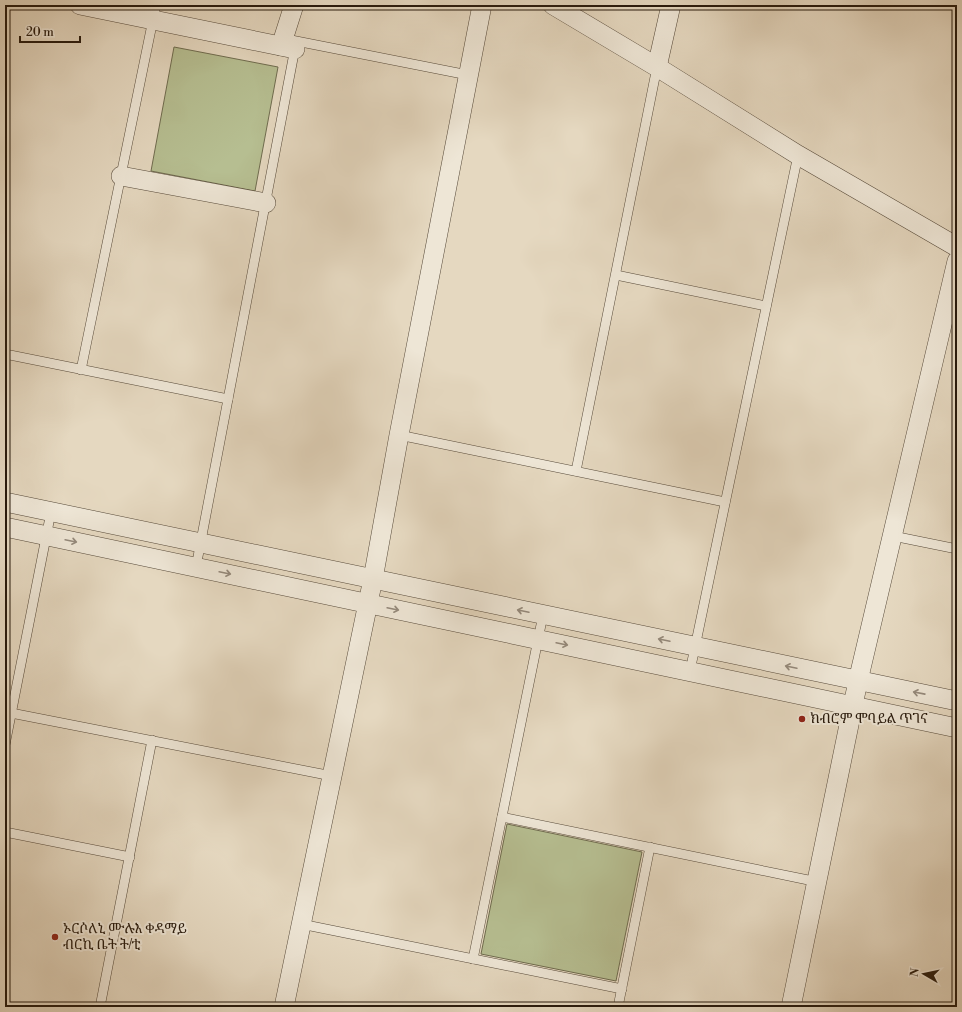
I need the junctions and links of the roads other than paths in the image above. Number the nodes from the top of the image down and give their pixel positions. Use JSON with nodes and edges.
{"nodes":[{"id":1,"x":80,"y":5,"type":"edge"},
{"id":2,"x":294,"y":5,"type":"edge"},
{"id":3,"x":482,"y":5,"type":"edge"},
{"id":4,"x":553,"y":5,"type":"edge"},
{"id":5,"x":671,"y":5,"type":"edge"},
{"id":6,"x":154,"y":12,"type":"edge"},
{"id":7,"x":289,"y":44,"type":"junction"},
{"id":8,"x":657,"y":67,"type":"junction"},
{"id":9,"x":468,"y":75,"type":"junction"},
{"id":10,"x":798,"y":155,"type":"junction"},
{"id":11,"x":121,"y":176,"type":"junction"},
{"id":12,"x":266,"y":203,"type":"junction"},
{"id":13,"x":957,"y":248,"type":"edge"},
{"id":14,"x":957,"y":261,"type":"edge"},
{"id":15,"x":616,"y":275,"type":"junction"},
{"id":16,"x":766,"y":306,"type":"junction"},
{"id":17,"x":5,"y":354,"type":"edge"},
{"id":18,"x":81,"y":370,"type":"junction"},
{"id":19,"x":228,"y":399,"type":"junction"},
{"id":20,"x":399,"y":435,"type":"junction"},
{"id":21,"x":576,"y":471,"type":"junction"},
{"id":22,"x":5,"y":502,"type":"edge"},
{"id":23,"x":725,"y":502,"type":"junction"},
{"id":24,"x":51,"y":512,"type":"junction"},
{"id":25,"x":5,"y":527,"type":"edge"},
{"id":26,"x":46,"y":535,"type":"junction"},
{"id":27,"x":893,"y":536,"type":"junction"},
{"id":28,"x":201,"y":543,"type":"junction"},
{"id":29,"x":957,"y":549,"type":"edge"},
{"id":30,"x":196,"y":567,"type":"junction"},
{"id":31,"x":373,"y":579,"type":"junction"},
{"id":32,"x":368,"y":603,"type":"junction"},
{"id":33,"x":543,"y":615,"type":"junction"},
{"id":34,"x":539,"y":639,"type":"junction"},
{"id":35,"x":695,"y":647,"type":"junction"},
{"id":36,"x":690,"y":671,"type":"junction"},
{"id":37,"x":858,"y":681,"type":"junction"},
{"id":38,"x":957,"y":701,"type":"edge"},
{"id":39,"x":854,"y":706,"type":"junction"},
{"id":40,"x":12,"y":713,"type":"junction"},
{"id":41,"x":957,"y":728,"type":"edge"},
{"id":42,"x":152,"y":740,"type":"junction"},
{"id":43,"x":5,"y":745,"type":"edge"},
{"id":44,"x":332,"y":776,"type":"junction"},
{"id":45,"x":502,"y":817,"type":"junction"},
{"id":46,"x":5,"y":832,"type":"edge"},
{"id":47,"x":650,"y":847,"type":"junction"},
{"id":48,"x":130,"y":857,"type":"junction"},
{"id":49,"x":818,"y":882,"type":"junction"},
{"id":50,"x":301,"y":924,"type":"junction"},
{"id":51,"x":473,"y":959,"type":"junction"},
{"id":52,"x":622,"y":989,"type":"junction"},
{"id":53,"x":100,"y":1007,"type":"edge"},
{"id":54,"x":284,"y":1007,"type":"edge"},
{"id":55,"x":618,"y":1007,"type":"edge"},
{"id":56,"x":791,"y":1007,"type":"edge"}],
"edges":[{"from":1,"to":6,"type":"street"},
{"from":2,"to":7,"type":"street"},
{"from":3,"to":9,"type":"street"},
{"from":4,"to":8,"type":"street"},
{"from":5,"to":8,"type":"street"},
{"from":6,"to":7,"type":"street"},
{"from":6,"to":11,"type":"lane"},
{"from":7,"to":9,"type":"lane"},
{"from":7,"to":12,"type":"lane"},
{"from":8,"to":10,"type":"street"},
{"from":8,"to":15,"type":"lane"},
{"from":9,"to":20,"type":"street"},
{"from":10,"to":13,"type":"street"},
{"from":10,"to":16,"type":"lane"},
{"from":11,"to":12,"type":"street"},
{"from":11,"to":18,"type":"lane"},
{"from":12,"to":19,"type":"lane"},
{"from":14,"to":27,"type":"street"},
{"from":15,"to":16,"type":"lane"},
{"from":15,"to":21,"type":"lane"},
{"from":16,"to":23,"type":"lane"},
{"from":17,"to":18,"type":"lane"},
{"from":18,"to":19,"type":"lane"},
{"from":19,"to":28,"type":"lane"},
{"from":20,"to":21,"type":"lane"},
{"from":20,"to":31,"type":"street"},
{"from":21,"to":23,"type":"lane"},
{"from":22,"to":24,"type":"street"},
{"from":23,"to":35,"type":"lane"},
{"from":24,"to":26,"type":"lane"},
{"from":24,"to":28,"type":"street"},
{"from":25,"to":26,"type":"street"},
{"from":26,"to":30,"type":"street","one_way":true},
{"from":26,"to":40,"type":"lane"},
{"from":27,"to":29,"type":"lane"},
{"from":27,"to":37,"type":"street"},
{"from":28,"to":30,"type":"lane"},
{"from":28,"to":31,"type":"street"},
{"from":30,"to":32,"type":"street","one_way":true},
{"from":31,"to":32,"type":"street"},
{"from":33,"to":31,"type":"street","one_way":true},
{"from":32,"to":34,"type":"street","one_way":true},
{"from":32,"to":44,"type":"street"},
{"from":33,"to":34,"type":"lane"},
{"from":35,"to":33,"type":"street","one_way":true},
{"from":34,"to":36,"type":"street","one_way":true},
{"from":34,"to":45,"type":"lane"},
{"from":35,"to":36,"type":"lane"},
{"from":37,"to":35,"type":"street","one_way":true},
{"from":36,"to":39,"type":"street"},
{"from":38,"to":37,"type":"street","one_way":true},
{"from":37,"to":39,"type":"street"},
{"from":39,"to":41,"type":"street"},
{"from":39,"to":49,"type":"street"},
{"from":40,"to":42,"type":"lane"},
{"from":40,"to":43,"type":"lane"},
{"from":42,"to":44,"type":"lane"},
{"from":42,"to":48,"type":"lane"},
{"from":44,"to":50,"type":"street"},
{"from":45,"to":47,"type":"lane"},
{"from":45,"to":51,"type":"lane"},
{"from":46,"to":48,"type":"lane"},
{"from":47,"to":49,"type":"lane"},
{"from":47,"to":52,"type":"lane"},
{"from":48,"to":53,"type":"lane"},
{"from":49,"to":56,"type":"street"},
{"from":50,"to":51,"type":"lane"},
{"from":50,"to":54,"type":"street"},
{"from":51,"to":52,"type":"lane"},
{"from":52,"to":55,"type":"lane"}]}
